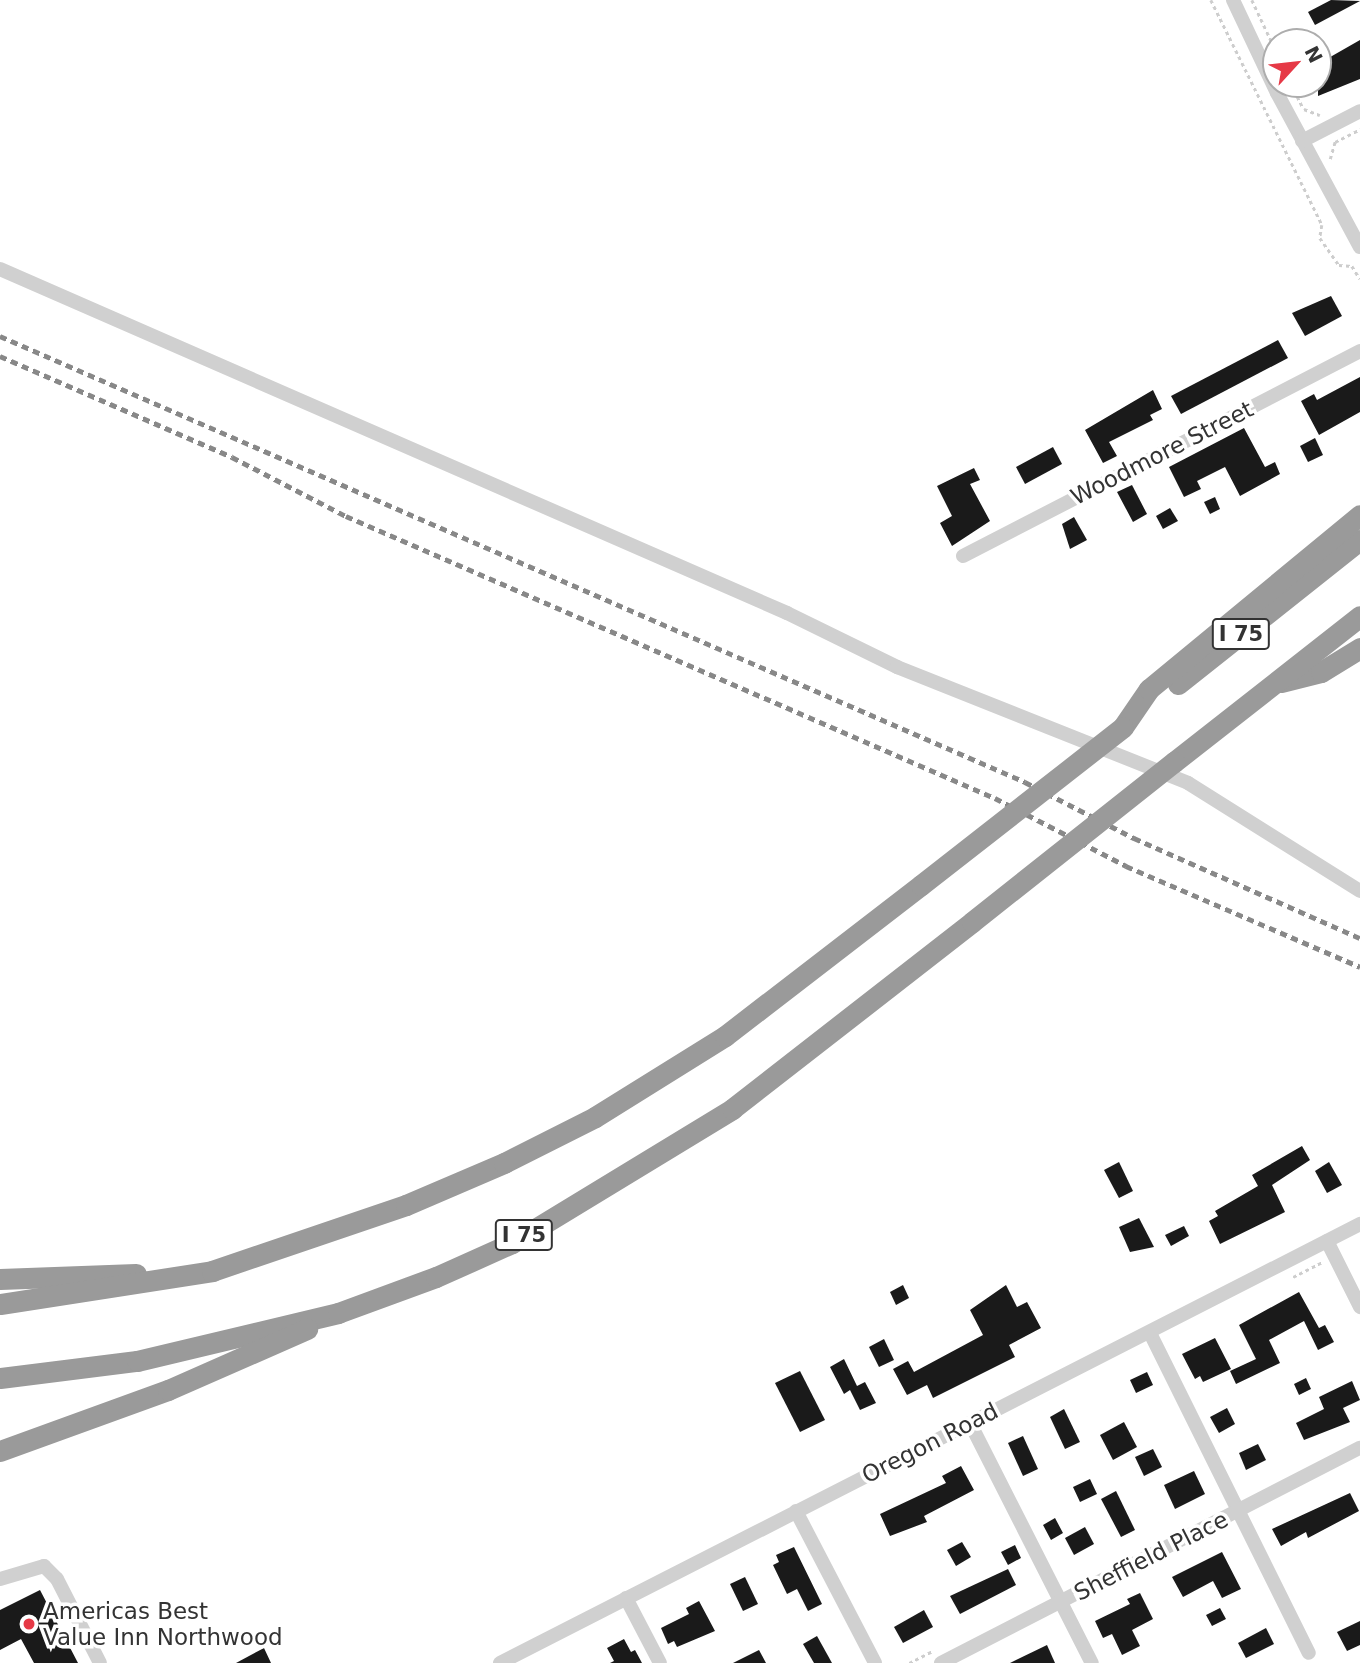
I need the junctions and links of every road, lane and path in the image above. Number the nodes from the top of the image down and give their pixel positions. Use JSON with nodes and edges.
{"nodes":[{"id":1,"x":1211,"y":0,"type":"edge"},
{"id":2,"x":1233,"y":0,"type":"edge"},
{"id":3,"x":1252,"y":0,"type":"edge"},
{"id":4,"x":1265,"y":28,"type":"edge"},
{"id":5,"x":1300,"y":98,"type":"edge"},
{"id":6,"x":1360,"y":111,"type":"edge"},
{"id":7,"x":1327,"y":112,"type":"dead end"},
{"id":8,"x":1360,"y":129,"type":"edge"},
{"id":9,"x":1302,"y":141,"type":"junction"},
{"id":10,"x":1332,"y":165,"type":"dead end"},
{"id":11,"x":1360,"y":247,"type":"edge"},
{"id":12,"x":0,"y":269,"type":"edge"},
{"id":13,"x":1360,"y":279,"type":"edge"},
{"id":14,"x":1360,"y":351,"type":"edge"},
{"id":15,"x":1360,"y":515,"type":"edge"},
{"id":16,"x":1360,"y":540,"type":"edge"},
{"id":17,"x":963,"y":556,"type":"dead end"},
{"id":18,"x":1360,"y":616,"type":"edge"},
{"id":19,"x":1360,"y":648,"type":"edge"},
{"id":20,"x":1273,"y":684,"type":"junction"},
{"id":21,"x":1123,"y":727,"type":"junction"},
{"id":22,"x":1360,"y":891,"type":"edge"},
{"id":23,"x":1360,"y":1224,"type":"edge"},
{"id":24,"x":1327,"y":1241,"type":"junction"},
{"id":25,"x":212,"y":1271,"type":"junction"},
{"id":26,"x":0,"y":1279,"type":"edge"},
{"id":27,"x":0,"y":1304,"type":"edge"},
{"id":28,"x":1360,"y":1307,"type":"edge"},
{"id":29,"x":338,"y":1313,"type":"junction"},
{"id":30,"x":1150,"y":1333,"type":"junction"},
{"id":31,"x":0,"y":1378,"type":"edge"},
{"id":32,"x":970,"y":1423,"type":"junction"},
{"id":33,"x":1360,"y":1448,"type":"edge"},
{"id":34,"x":0,"y":1451,"type":"edge"},
{"id":35,"x":796,"y":1511,"type":"junction"},
{"id":36,"x":1240,"y":1511,"type":"junction"},
{"id":37,"x":0,"y":1579,"type":"edge"},
{"id":38,"x":626,"y":1598,"type":"junction"},
{"id":39,"x":1061,"y":1602,"type":"junction"},
{"id":40,"x":1309,"y":1653,"type":"dead end"},
{"id":41,"x":100,"y":1663,"type":"edge"},
{"id":42,"x":499,"y":1663,"type":"edge"},
{"id":43,"x":660,"y":1663,"type":"edge"},
{"id":44,"x":875,"y":1663,"type":"edge"},
{"id":45,"x":942,"y":1663,"type":"edge"},
{"id":46,"x":1092,"y":1663,"type":"edge"}],
"edges":[{"from":1,"to":13,"type":"path"},
{"from":2,"to":9,"type":"street"},
{"from":3,"to":4,"type":"path"},
{"from":5,"to":7,"type":"path"},
{"from":6,"to":9,"type":"street"},
{"from":8,"to":10,"type":"path"},
{"from":9,"to":11,"type":"street"},
{"from":12,"to":22,"type":"street"},
{"from":14,"to":17,"type":"street","name":"Woodmore Street"},
{"from":15,"to":21,"type":"highway"},
{"from":16,"to":21,"type":"highway","name":"I 75","number":"I 75"},
{"from":18,"to":20,"type":"highway","number":"I 75"},
{"from":19,"to":20,"type":"highway"},
{"from":20,"to":29,"type":"highway","name":"I 75","number":"I 75","bridge":true},
{"from":21,"to":25,"type":"highway","name":"I 75","number":"I 75","bridge":true},
{"from":23,"to":24,"type":"street","name":"Oregon Road"},
{"from":24,"to":28,"type":"street"},
{"from":24,"to":30,"type":"street","name":"Oregon Road"},
{"from":25,"to":26,"type":"highway"},
{"from":25,"to":27,"type":"highway","name":"I 75","number":"I 75"},
{"from":29,"to":31,"type":"highway","name":"I 75","number":"I 75"},
{"from":29,"to":34,"type":"highway"},
{"from":30,"to":32,"type":"street","name":"Oregon Road"},
{"from":30,"to":36,"type":"street"},
{"from":32,"to":35,"type":"street","name":"Oregon Road"},
{"from":32,"to":39,"type":"street"},
{"from":33,"to":36,"type":"street","name":"Sheffield Place"},
{"from":35,"to":38,"type":"street","name":"Oregon Road"},
{"from":35,"to":44,"type":"street"},
{"from":36,"to":39,"type":"street","name":"Sheffield Place"},
{"from":36,"to":40,"type":"street"},
{"from":37,"to":41,"type":"street"},
{"from":38,"to":42,"type":"street","name":"Oregon Road"},
{"from":38,"to":43,"type":"street"},
{"from":39,"to":45,"type":"street","name":"Sheffield Place"},
{"from":39,"to":46,"type":"street"}]}
